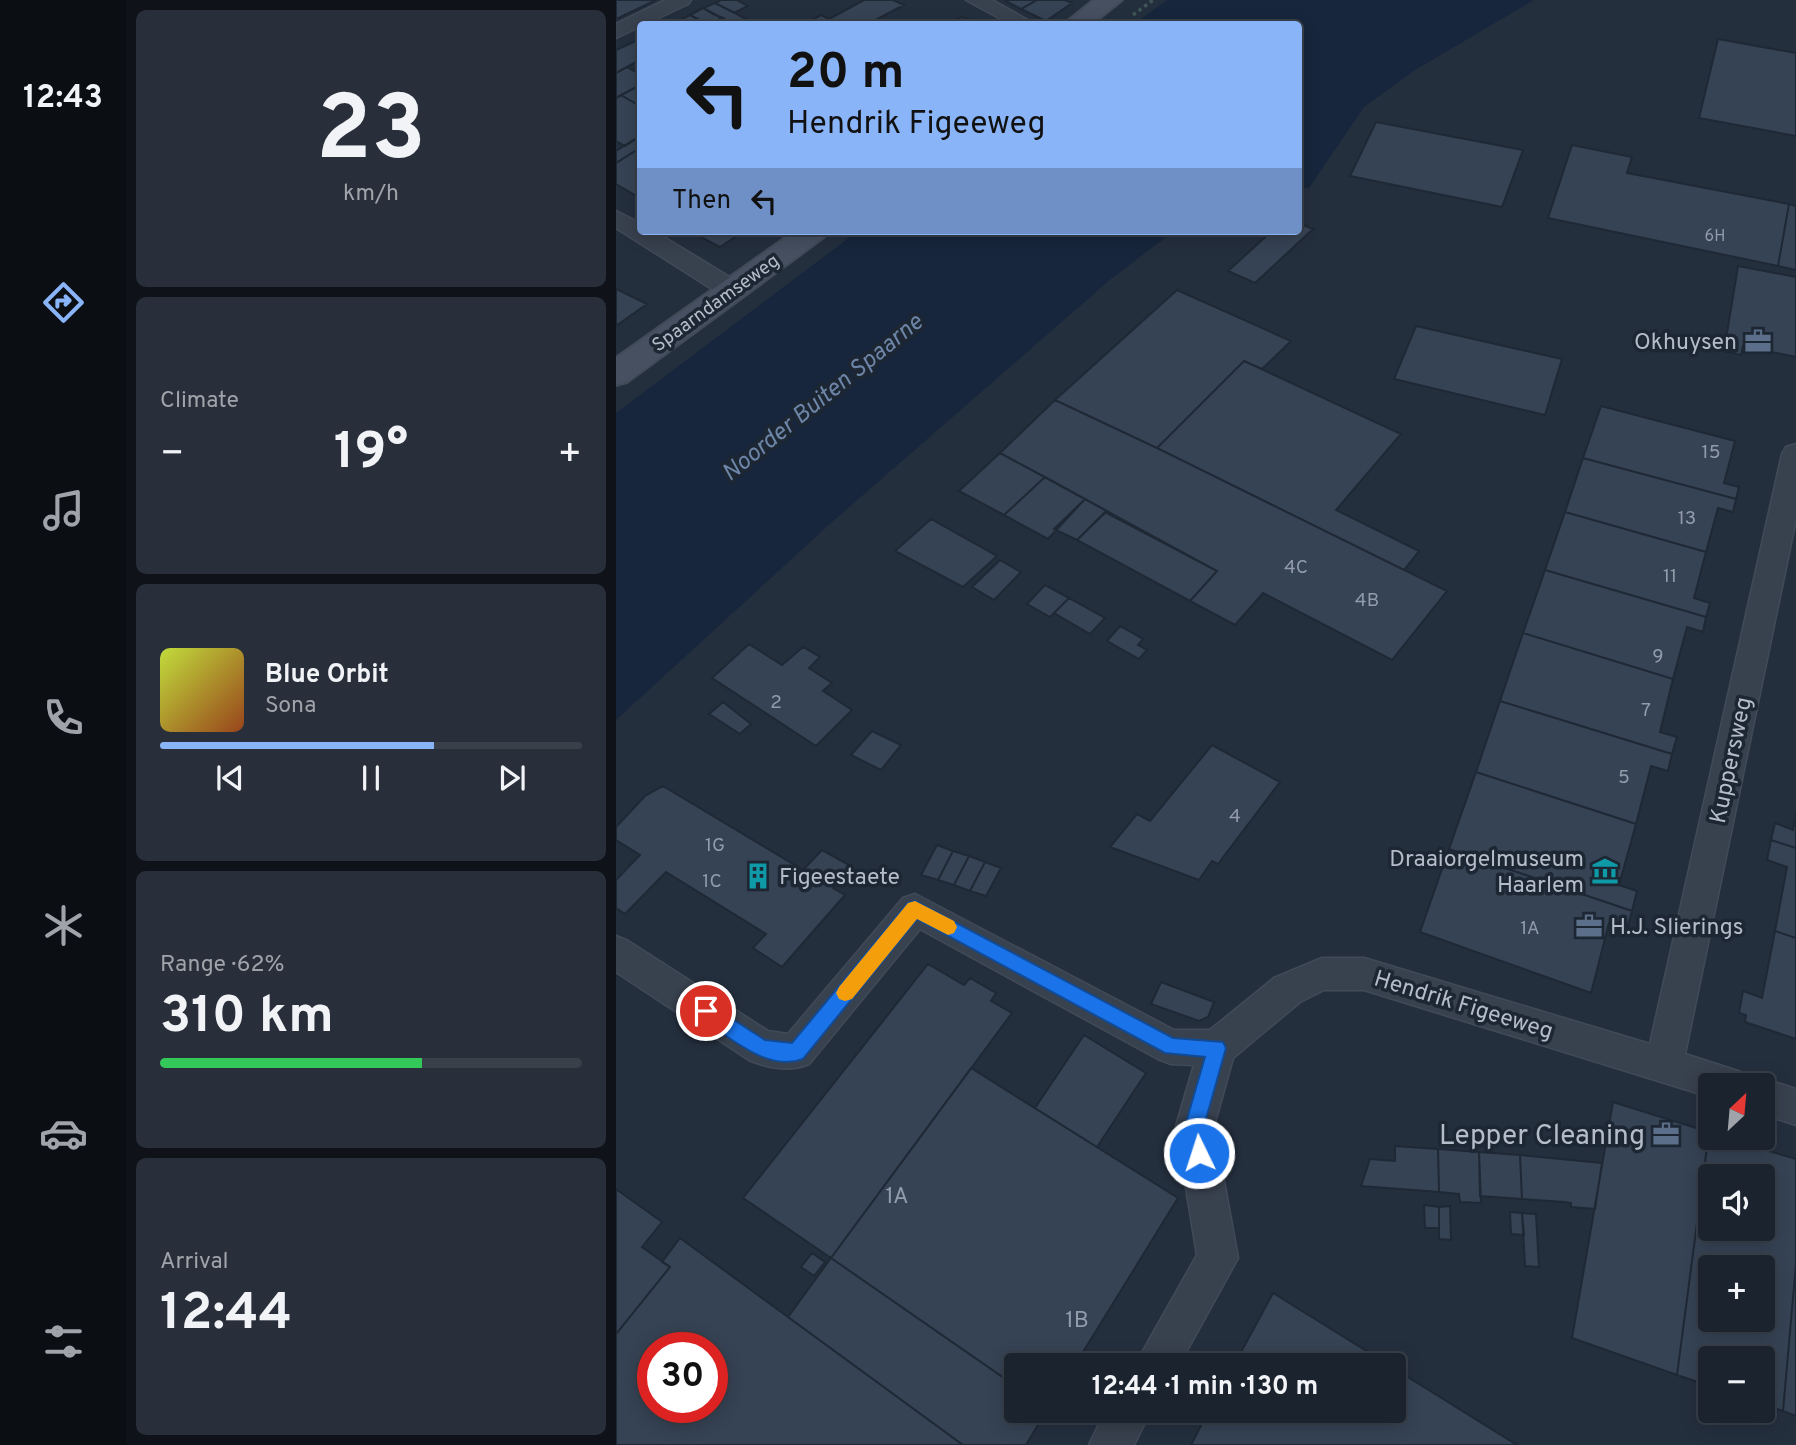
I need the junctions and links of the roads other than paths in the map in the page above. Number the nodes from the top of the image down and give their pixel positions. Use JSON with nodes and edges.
{"nodes":[{"id":1,"x":681,"y":0,"type":"edge"},
{"id":2,"x":976,"y":0,"type":"edge"},
{"id":3,"x":1110,"y":0,"type":"edge"},
{"id":4,"x":1134,"y":0,"type":"edge"},
{"id":5,"x":638,"y":21,"type":"edge"},
{"id":6,"x":1019,"y":21,"type":"edge"},
{"id":7,"x":1080,"y":21,"type":"edge"},
{"id":8,"x":1105,"y":21,"type":"edge"},
{"id":9,"x":637,"y":22,"type":"edge"},
{"id":10,"x":616,"y":32,"type":"edge"},
{"id":11,"x":616,"y":218,"type":"edge"},
{"id":12,"x":637,"y":231,"type":"edge"},
{"id":13,"x":643,"y":235,"type":"edge"},
{"id":14,"x":780,"y":235,"type":"edge"},
{"id":15,"x":807,"y":235,"type":"edge"},
{"id":16,"x":723,"y":285,"type":"junction"},
{"id":17,"x":616,"y":350,"type":"edge"},
{"id":18,"x":616,"y":374,"type":"edge"},
{"id":19,"x":1796,"y":454,"type":"edge"},
{"id":20,"x":616,"y":952,"type":"edge"},
{"id":21,"x":1217,"y":1048,"type":"junction"},
{"id":22,"x":1664,"y":1065,"type":"junction"},
{"id":23,"x":1698,"y":1076,"type":"edge"},
{"id":24,"x":1775,"y":1100,"type":"edge"},
{"id":25,"x":1796,"y":1107,"type":"edge"},
{"id":26,"x":1163,"y":1353,"type":"edge"},
{"id":27,"x":1123,"y":1423,"type":"edge"},
{"id":28,"x":1111,"y":1445,"type":"edge"}],
"edges":[{"from":1,"to":5,"type":"street"},
{"from":2,"to":6,"type":"street"},
{"from":3,"to":7,"type":"main road"},
{"from":4,"to":8,"type":"main road"},
{"from":9,"to":10,"type":"street"},
{"from":11,"to":12,"type":"street"},
{"from":13,"to":16,"type":"street"},
{"from":14,"to":16,"type":"main road","name":"Spaarndamseweg"},
{"from":15,"to":16,"type":"main road","name":"Spaarndamseweg"},
{"from":16,"to":17,"type":"main road","name":"Spaarndamseweg"},
{"from":16,"to":18,"type":"main road","name":"Spaarndamseweg"},
{"from":19,"to":22,"type":"street","name":"Kuppersweg"},
{"from":20,"to":21,"type":"street"},
{"from":21,"to":22,"type":"street","name":"Hendrik Figeeweg"},
{"from":21,"to":26,"type":"street"},
{"from":22,"to":23,"type":"street","name":"Hendrik Figeeweg"},
{"from":24,"to":25,"type":"street"},
{"from":27,"to":28,"type":"street"}]}
